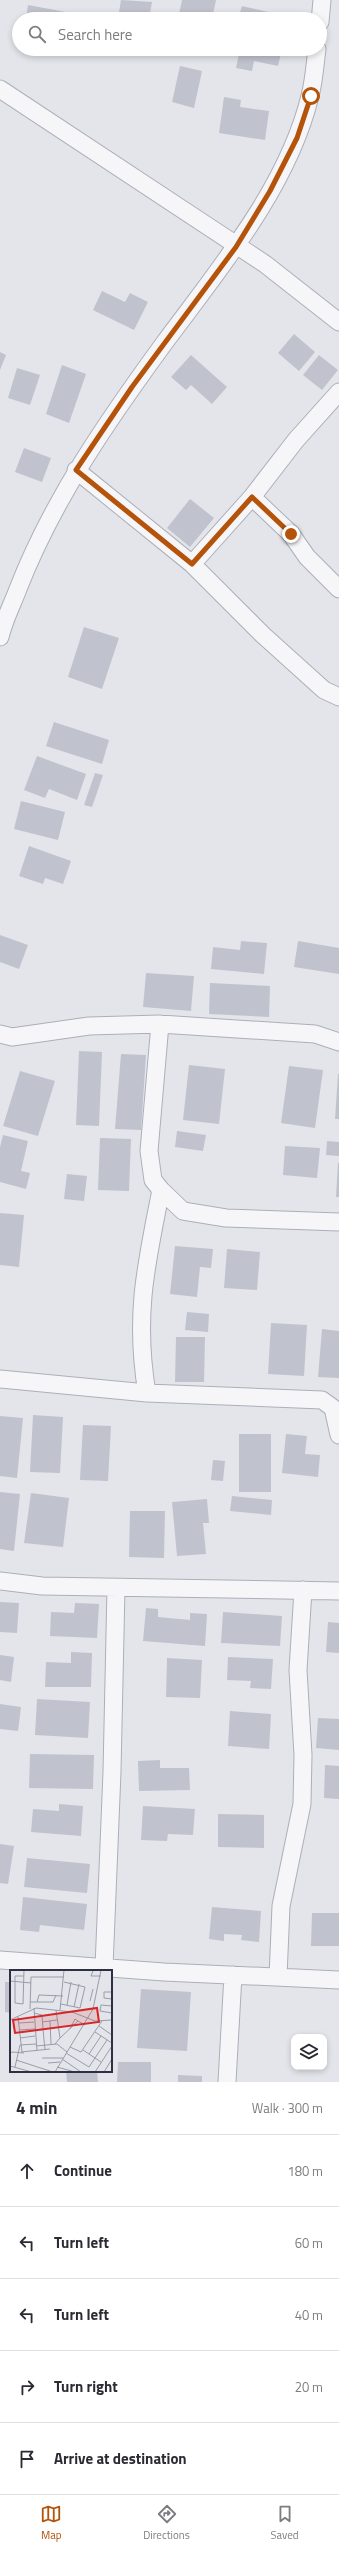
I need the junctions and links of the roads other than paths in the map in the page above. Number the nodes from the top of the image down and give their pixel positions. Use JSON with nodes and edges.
{"nodes":[{"id":1,"x":322,"y":0,"type":"edge"},
{"id":2,"x":321,"y":12,"type":"edge"},
{"id":3,"x":316,"y":56,"type":"edge"},
{"id":4,"x":0,"y":89,"type":"edge"},
{"id":5,"x":236,"y":247,"type":"junction"},
{"id":6,"x":339,"y":322,"type":"edge"},
{"id":7,"x":339,"y":392,"type":"edge"},
{"id":8,"x":76,"y":470,"type":"junction"},
{"id":9,"x":252,"y":497,"type":"junction"},
{"id":10,"x":192,"y":564,"type":"junction"},
{"id":11,"x":339,"y":589,"type":"edge"},
{"id":12,"x":0,"y":637,"type":"edge"},
{"id":13,"x":339,"y":697,"type":"edge"},
{"id":14,"x":160,"y":1024,"type":"junction"},
{"id":15,"x":0,"y":1034,"type":"edge"},
{"id":16,"x":339,"y":1042,"type":"edge"},
{"id":17,"x":161,"y":1190,"type":"junction"},
{"id":18,"x":339,"y":1222,"type":"edge"},
{"id":19,"x":0,"y":1379,"type":"edge"},
{"id":20,"x":147,"y":1393,"type":"junction"},
{"id":21,"x":339,"y":1396,"type":"edge"},
{"id":22,"x":322,"y":1400,"type":"junction"},
{"id":23,"x":339,"y":1435,"type":"edge"},
{"id":24,"x":0,"y":1581,"type":"edge"},
{"id":25,"x":339,"y":1582,"type":"edge"},
{"id":26,"x":116,"y":1588,"type":"junction"},
{"id":27,"x":303,"y":1590,"type":"junction"},
{"id":28,"x":339,"y":1591,"type":"edge"},
{"id":29,"x":0,"y":1960,"type":"edge"},
{"id":30,"x":104,"y":1968,"type":"junction"},
{"id":31,"x":233,"y":1975,"type":"junction"},
{"id":32,"x":278,"y":1977,"type":"junction"},
{"id":33,"x":339,"y":1980,"type":"edge"},
{"id":34,"x":227,"y":2082,"type":"edge"}],
"edges":[{"from":1,"to":2,"type":"street"},
{"from":3,"to":5,"type":"street"},
{"from":4,"to":5,"type":"street"},
{"from":5,"to":6,"type":"street"},
{"from":5,"to":8,"type":"street"},
{"from":7,"to":9,"type":"street"},
{"from":8,"to":10,"type":"street"},
{"from":8,"to":12,"type":"street"},
{"from":9,"to":10,"type":"street"},
{"from":9,"to":11,"type":"street"},
{"from":10,"to":13,"type":"street"},
{"from":14,"to":15,"type":"street"},
{"from":14,"to":16,"type":"street"},
{"from":14,"to":17,"type":"street"},
{"from":17,"to":18,"type":"street"},
{"from":17,"to":20,"type":"street"},
{"from":19,"to":20,"type":"street"},
{"from":20,"to":22,"type":"street"},
{"from":21,"to":22,"type":"street"},
{"from":22,"to":23,"type":"street"},
{"from":24,"to":26,"type":"street"},
{"from":25,"to":28,"type":"street"},
{"from":26,"to":27,"type":"street"},
{"from":26,"to":30,"type":"street"},
{"from":27,"to":28,"type":"street"},
{"from":27,"to":32,"type":"street"},
{"from":29,"to":30,"type":"street"},
{"from":30,"to":31,"type":"street"},
{"from":31,"to":32,"type":"street"},
{"from":31,"to":34,"type":"street"},
{"from":32,"to":33,"type":"street"}]}
